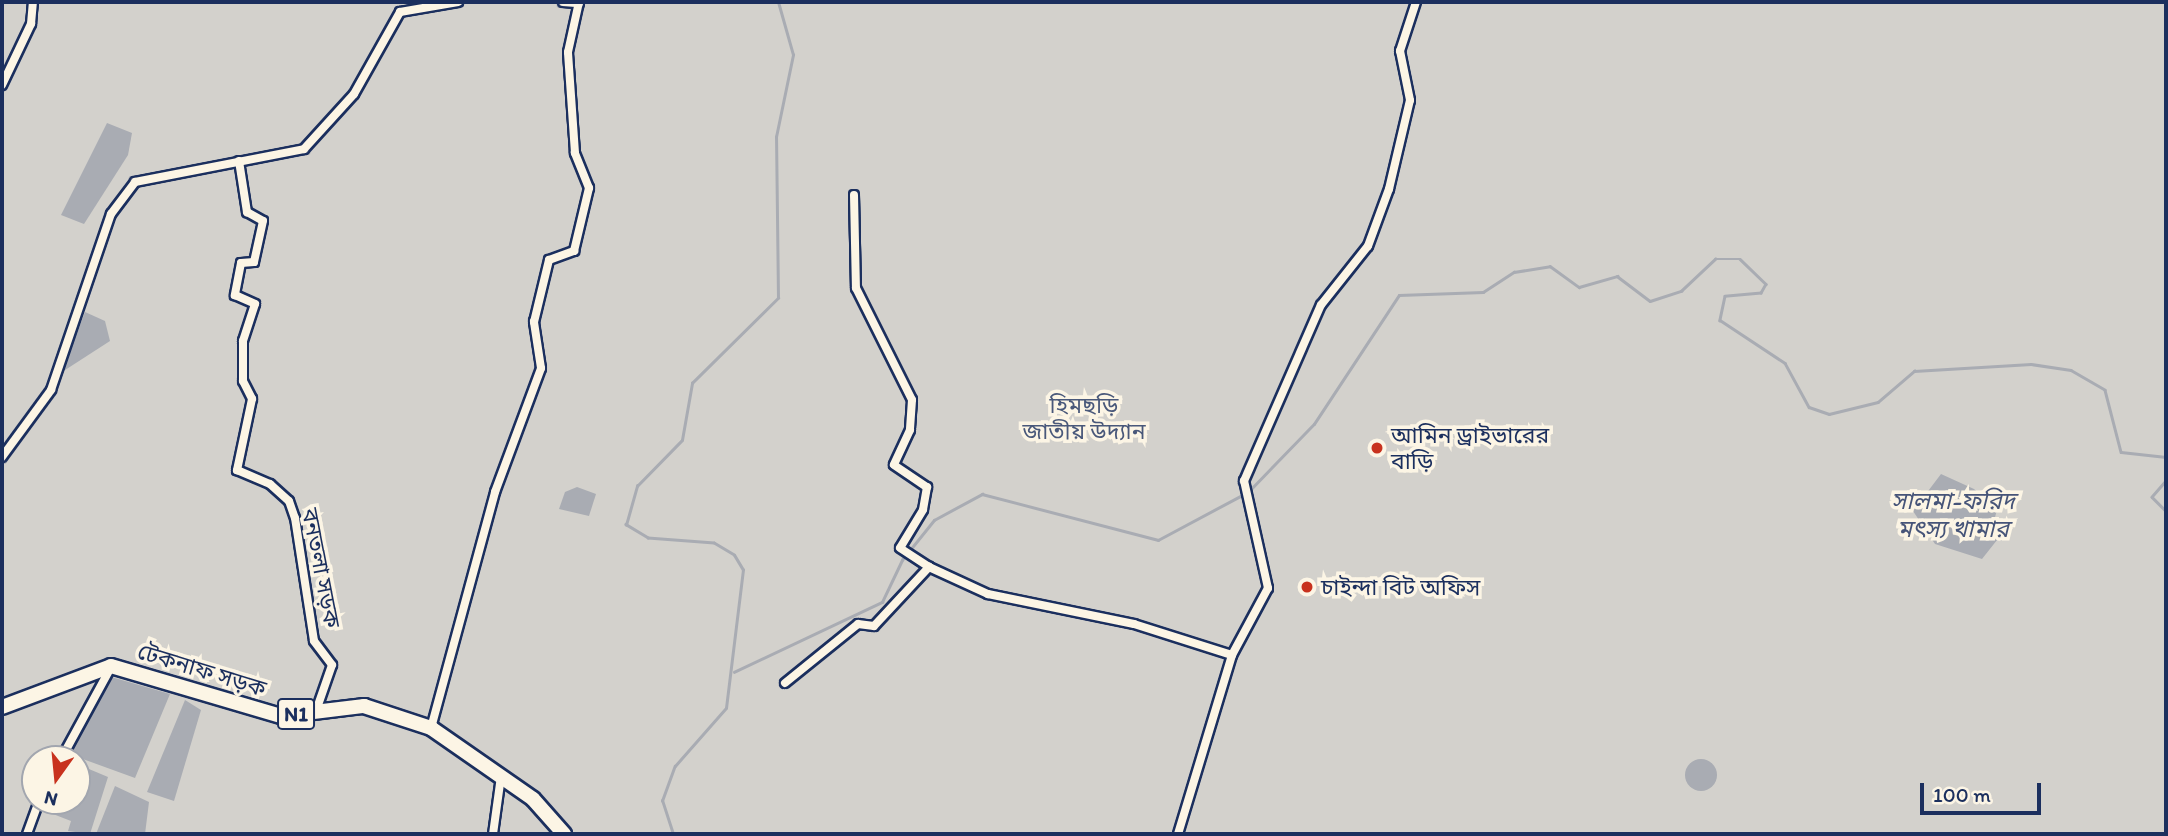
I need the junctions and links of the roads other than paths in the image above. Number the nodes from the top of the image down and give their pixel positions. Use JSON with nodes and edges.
{"nodes":[{"id":1,"x":33,"y":2,"type":"edge"},
{"id":2,"x":458,"y":2,"type":"edge"},
{"id":3,"x":563,"y":2,"type":"edge"},
{"id":4,"x":1416,"y":2,"type":"edge"},
{"id":5,"x":579,"y":3,"type":"edge"},
{"id":6,"x":2,"y":85,"type":"edge"},
{"id":7,"x":240,"y":161,"type":"junction"},
{"id":8,"x":854,"y":195,"type":"dead end"},
{"id":9,"x":2,"y":457,"type":"edge"},
{"id":10,"x":929,"y":567,"type":"junction"},
{"id":11,"x":1232,"y":655,"type":"junction"},
{"id":12,"x":111,"y":666,"type":"junction"},
{"id":13,"x":785,"y":683,"type":"dead end"},
{"id":14,"x":2,"y":707,"type":"edge"},
{"id":15,"x":316,"y":711,"type":"junction"},
{"id":16,"x":431,"y":728,"type":"junction"},
{"id":17,"x":69,"y":745,"type":"edge"},
{"id":18,"x":502,"y":776,"type":"junction"},
{"id":19,"x":34,"y":815,"type":"edge"},
{"id":20,"x":27,"y":834,"type":"edge"},
{"id":21,"x":493,"y":834,"type":"edge"},
{"id":22,"x":564,"y":834,"type":"edge"},
{"id":23,"x":1178,"y":834,"type":"edge"}],
"edges":[{"from":1,"to":6,"type":"street"},
{"from":2,"to":7,"type":"street"},
{"from":3,"to":5,"type":"street"},
{"from":4,"to":11,"type":"street"},
{"from":5,"to":16,"type":"street"},
{"from":7,"to":9,"type":"street"},
{"from":7,"to":15,"type":"street","name":"বনতলা সড়ক"},
{"from":8,"to":10,"type":"street"},
{"from":10,"to":11,"type":"street"},
{"from":10,"to":13,"type":"street"},
{"from":11,"to":23,"type":"street"},
{"from":12,"to":14,"type":"highway","name":"টেকনাফ সড়ক"},
{"from":12,"to":15,"type":"highway","name":"টেকনাফ সড়ক","number":"N1"},
{"from":12,"to":17,"type":"street"},
{"from":15,"to":16,"type":"highway","name":"টেকনাফ সড়ক","number":"N1"},
{"from":16,"to":18,"type":"highway","name":"টেকনাফ সড়ক","number":"N1"},
{"from":18,"to":21,"type":"street"},
{"from":18,"to":22,"type":"highway","name":"টেকনাফ সড়ক","number":"N1"},
{"from":19,"to":20,"type":"street"}]}
